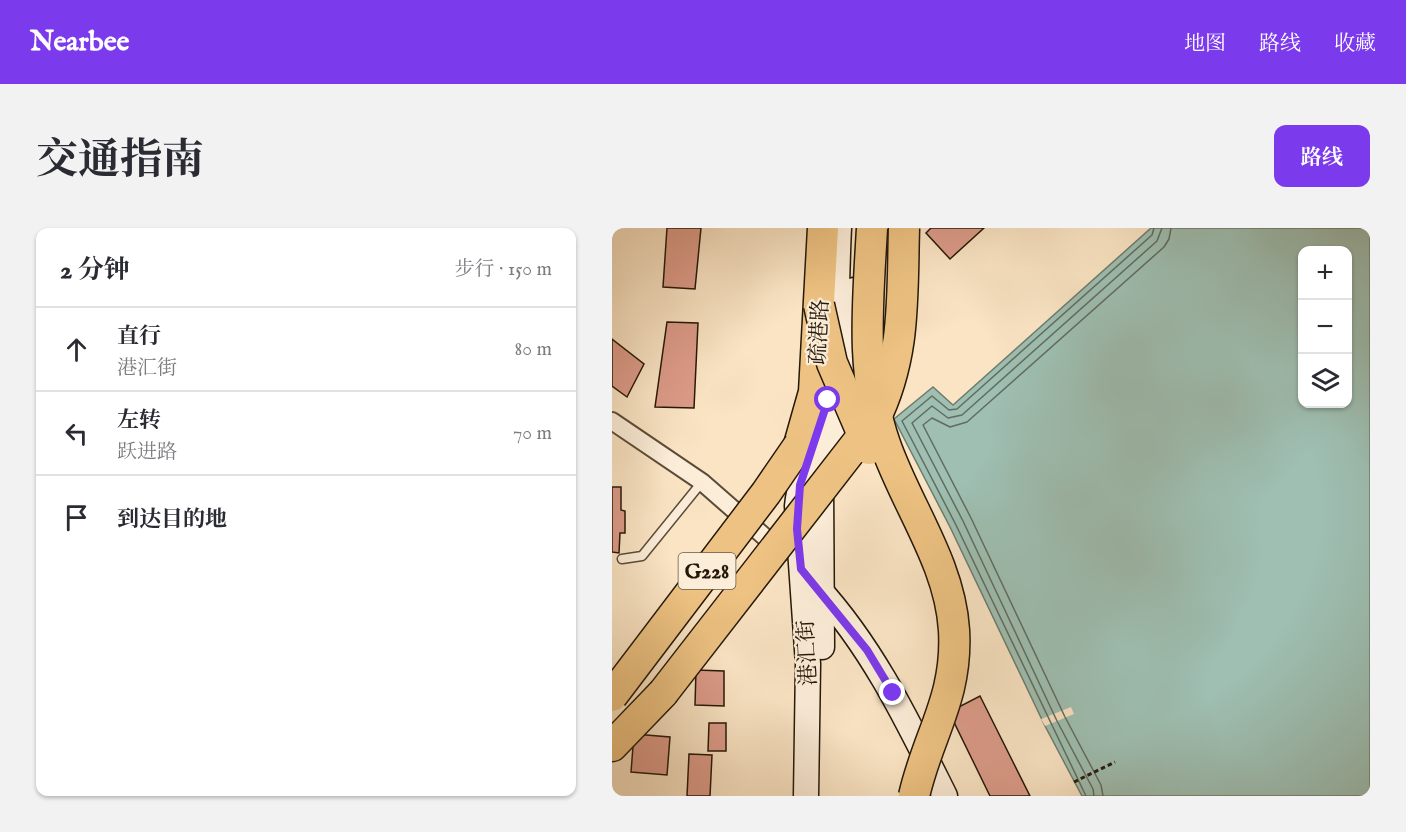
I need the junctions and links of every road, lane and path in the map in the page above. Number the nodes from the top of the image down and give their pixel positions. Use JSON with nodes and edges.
{"nodes":[{"id":1,"x":823,"y":228,"type":"edge"},
{"id":2,"x":839,"y":228,"type":"edge"},
{"id":3,"x":858,"y":228,"type":"edge"},
{"id":4,"x":872,"y":228,"type":"edge"},
{"id":5,"x":904,"y":228,"type":"edge"},
{"id":6,"x":819,"y":305,"type":"junction"},
{"id":7,"x":612,"y":421,"type":"edge"},
{"id":8,"x":702,"y":482,"type":"junction"},
{"id":9,"x":622,"y":559,"type":"dead end"},
{"id":10,"x":801,"y":569,"type":"junction"},
{"id":11,"x":820,"y":590,"type":"junction"},
{"id":12,"x":612,"y":696,"type":"edge"},
{"id":13,"x":612,"y":746,"type":"edge"},
{"id":14,"x":1115,"y":762,"type":"dead end"},
{"id":15,"x":1074,"y":782,"type":"dead end"},
{"id":16,"x":806,"y":796,"type":"edge"},
{"id":17,"x":820,"y":796,"type":"edge"},
{"id":18,"x":897,"y":796,"type":"edge"},
{"id":19,"x":914,"y":796,"type":"edge"},
{"id":20,"x":945,"y":796,"type":"edge"}],
"edges":[{"from":1,"to":6,"type":"highway","name":"疏港路","number":"G228"},
{"from":2,"to":10,"type":"street","name":"港汇街"},
{"from":3,"to":11,"type":"street","name":"港汇街"},
{"from":4,"to":19,"type":"highway","bridge":true},
{"from":5,"to":13,"type":"highway","number":"G228","bridge":true},
{"from":6,"to":12,"type":"highway","name":"疏港路","number":"G228","bridge":true},
{"from":6,"to":18,"type":"highway","bridge":true},
{"from":7,"to":8,"type":"street"},
{"from":8,"to":9,"type":"lane"},
{"from":8,"to":10,"type":"street"},
{"from":10,"to":11,"type":"street"},
{"from":10,"to":16,"type":"street","name":"港汇街"},
{"from":11,"to":17,"type":"street","name":"港汇街"},
{"from":11,"to":20,"type":"street"},
{"from":14,"to":15,"type":"path"}]}
